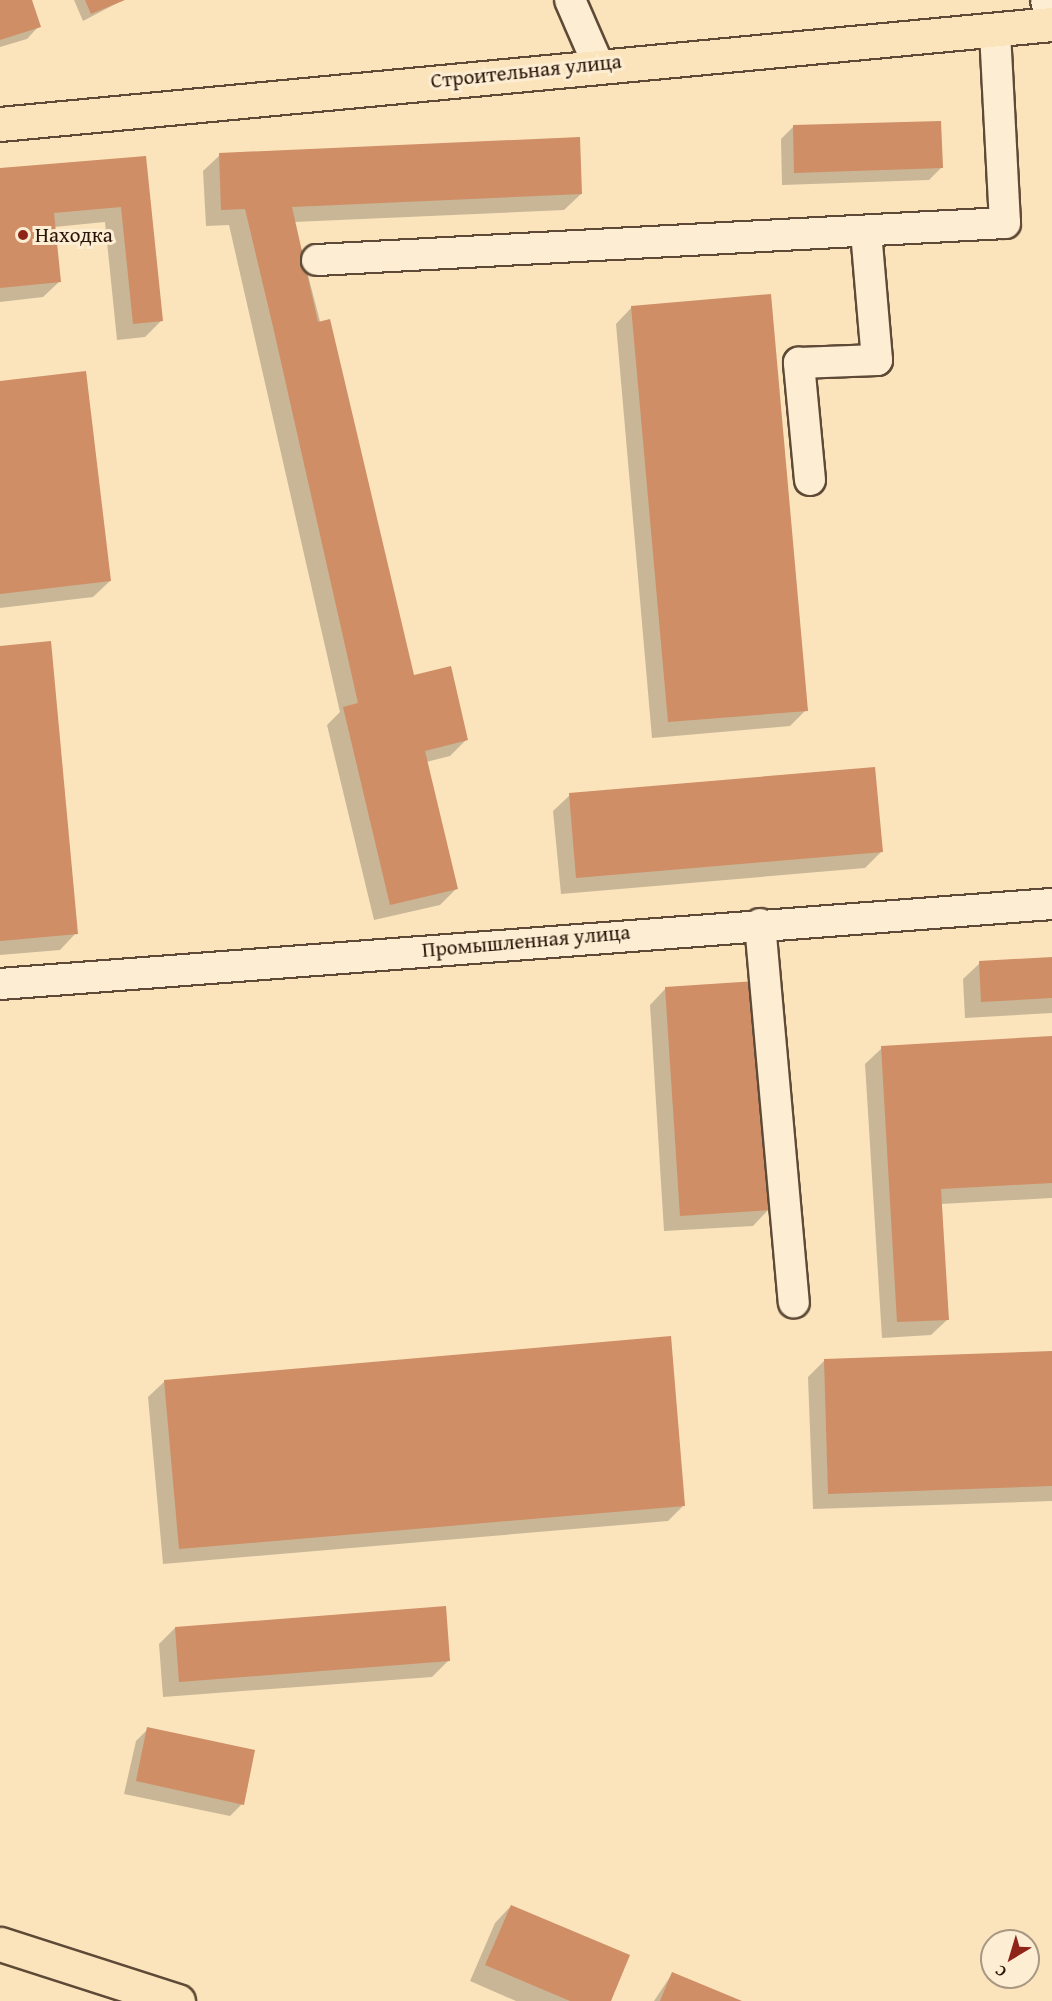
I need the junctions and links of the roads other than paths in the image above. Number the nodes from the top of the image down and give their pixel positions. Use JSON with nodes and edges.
{"nodes":[{"id":1,"x":570,"y":0,"type":"edge"},
{"id":2,"x":1046,"y":0,"type":"edge"},
{"id":3,"x":1052,"y":24,"type":"edge"},
{"id":4,"x":995,"y":30,"type":"junction"},
{"id":5,"x":598,"y":64,"type":"junction"},
{"id":6,"x":0,"y":124,"type":"edge"},
{"id":7,"x":866,"y":231,"type":"junction"},
{"id":8,"x":317,"y":260,"type":"dead end"},
{"id":9,"x":810,"y":480,"type":"dead end"},
{"id":10,"x":1052,"y":904,"type":"edge"},
{"id":11,"x":760,"y":924,"type":"junction"},
{"id":12,"x":0,"y":984,"type":"edge"},
{"id":13,"x":794,"y":1302,"type":"dead end"},
{"id":14,"x":0,"y":1944,"type":"edge"},
{"id":15,"x":178,"y":2001,"type":"edge"}],
"edges":[{"from":1,"to":5,"type":"street"},
{"from":2,"to":3,"type":"street"},
{"from":3,"to":4,"type":"main road","name":"Строительная улица"},
{"from":4,"to":5,"type":"main road","name":"Строительная улица"},
{"from":4,"to":7,"type":"street"},
{"from":5,"to":6,"type":"main road","name":"Строительная улица"},
{"from":7,"to":8,"type":"street"},
{"from":7,"to":9,"type":"street"},
{"from":10,"to":11,"type":"street","name":"Промышленная улица"},
{"from":11,"to":12,"type":"street","name":"Промышленная улица"},
{"from":11,"to":13,"type":"street"},
{"from":14,"to":15,"type":"main road"}]}
